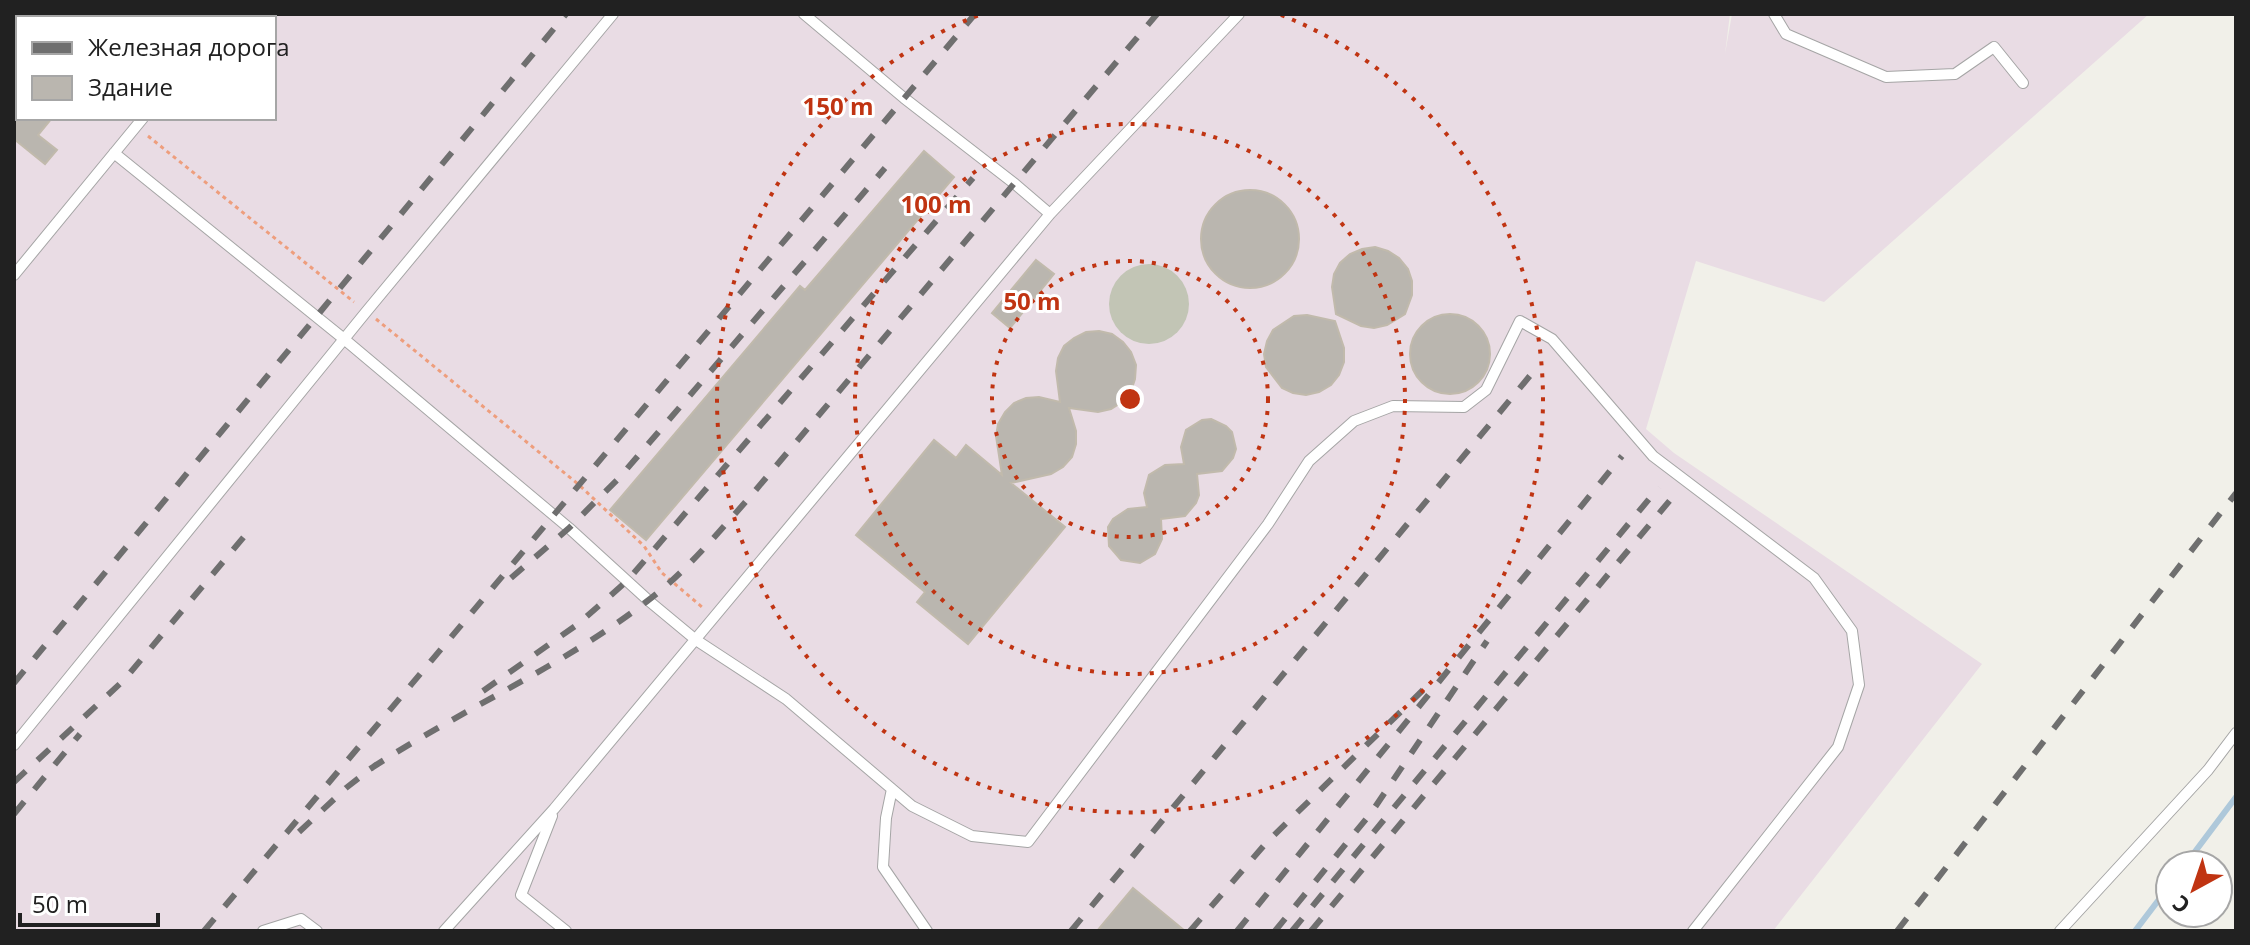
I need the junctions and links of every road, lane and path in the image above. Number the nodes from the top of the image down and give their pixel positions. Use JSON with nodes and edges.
{"nodes":[{"id":1,"x":613,"y":14,"type":"edge"},
{"id":2,"x":804,"y":14,"type":"edge"},
{"id":3,"x":1239,"y":14,"type":"edge"},
{"id":4,"x":1774,"y":14,"type":"edge"},
{"id":5,"x":2023,"y":83,"type":"dead end"},
{"id":6,"x":139,"y":122,"type":"edge"},
{"id":7,"x":114,"y":153,"type":"junction"},
{"id":8,"x":1050,"y":214,"type":"junction"},
{"id":9,"x":14,"y":275,"type":"edge"},
{"id":10,"x":366,"y":312,"type":"junction"},
{"id":11,"x":344,"y":339,"type":"junction"},
{"id":12,"x":715,"y":617,"type":"junction"},
{"id":13,"x":696,"y":640,"type":"junction"},
{"id":14,"x":2236,"y":733,"type":"edge"},
{"id":15,"x":14,"y":745,"type":"edge"},
{"id":16,"x":892,"y":789,"type":"junction"},
{"id":17,"x":554,"y":809,"type":"junction"},
{"id":18,"x":263,"y":931,"type":"edge"},
{"id":19,"x":317,"y":931,"type":"edge"},
{"id":20,"x":444,"y":931,"type":"edge"},
{"id":21,"x":566,"y":931,"type":"edge"},
{"id":22,"x":927,"y":931,"type":"edge"},
{"id":23,"x":1693,"y":931,"type":"edge"},
{"id":24,"x":2060,"y":931,"type":"edge"}],
"edges":[{"from":1,"to":10,"type":"lane"},
{"from":2,"to":8,"type":"lane"},
{"from":3,"to":8,"type":"lane"},
{"from":4,"to":5,"type":"lane"},
{"from":6,"to":7,"type":"lane"},
{"from":6,"to":10,"type":"path"},
{"from":7,"to":9,"type":"lane"},
{"from":7,"to":11,"type":"lane"},
{"from":8,"to":12,"type":"lane"},
{"from":10,"to":11,"type":"lane"},
{"from":10,"to":12,"type":"path"},
{"from":11,"to":13,"type":"lane"},
{"from":11,"to":15,"type":"lane"},
{"from":12,"to":13,"type":"lane"},
{"from":13,"to":16,"type":"lane"},
{"from":13,"to":17,"type":"lane"},
{"from":14,"to":24,"type":"lane"},
{"from":16,"to":22,"type":"lane"},
{"from":16,"to":23,"type":"lane"},
{"from":17,"to":20,"type":"lane"},
{"from":17,"to":21,"type":"lane"},
{"from":18,"to":19,"type":"lane"}]}
